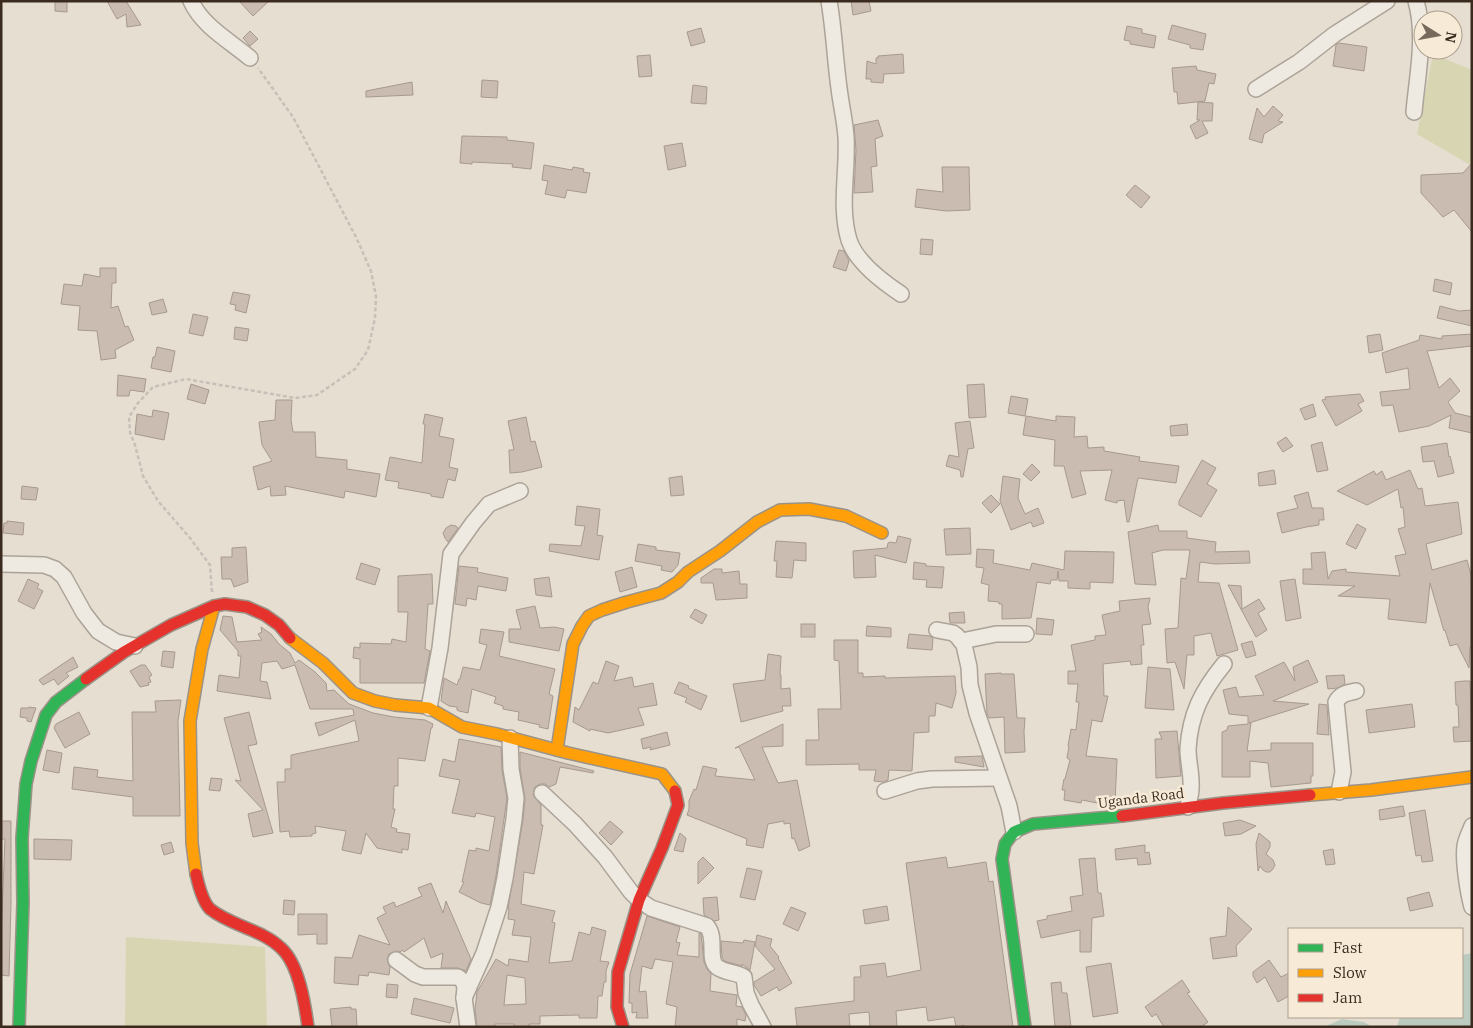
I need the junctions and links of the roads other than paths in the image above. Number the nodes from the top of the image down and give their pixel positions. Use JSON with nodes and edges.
{"nodes":[{"id":1,"x":190,"y":1,"type":"edge"},
{"id":2,"x":829,"y":1,"type":"edge"},
{"id":3,"x":1387,"y":1,"type":"edge"},
{"id":4,"x":1416,"y":1,"type":"edge"},
{"id":5,"x":250,"y":58,"type":"road end"},
{"id":6,"x":1256,"y":89,"type":"dead end"},
{"id":7,"x":1414,"y":112,"type":"dead end"},
{"id":8,"x":901,"y":294,"type":"dead end"},
{"id":9,"x":520,"y":491,"type":"dead end"},
{"id":10,"x":882,"y":533,"type":"dead end"},
{"id":11,"x":1,"y":564,"type":"edge"},
{"id":12,"x":214,"y":606,"type":"junction"},
{"id":13,"x":936,"y":630,"type":"dead end"},
{"id":14,"x":1026,"y":634,"type":"dead end"},
{"id":15,"x":962,"y":641,"type":"junction"},
{"id":16,"x":135,"y":646,"type":"junction"},
{"id":17,"x":1224,"y":664,"type":"dead end"},
{"id":18,"x":1356,"y":691,"type":"dead end"},
{"id":19,"x":429,"y":708,"type":"junction"},
{"id":20,"x":510,"y":738,"type":"junction"},
{"id":21,"x":556,"y":750,"type":"junction"},
{"id":22,"x":999,"y":778,"type":"junction"},
{"id":23,"x":1471,"y":778,"type":"edge"},
{"id":24,"x":885,"y":791,"type":"dead end"},
{"id":25,"x":1338,"y":792,"type":"junction"},
{"id":26,"x":542,"y":793,"type":"dead end"},
{"id":27,"x":1188,"y":808,"type":"junction"},
{"id":28,"x":1472,"y":826,"type":"edge"},
{"id":29,"x":1014,"y":832,"type":"junction"},
{"id":30,"x":639,"y":900,"type":"junction"},
{"id":31,"x":1472,"y":907,"type":"edge"},
{"id":32,"x":396,"y":960,"type":"dead end"},
{"id":33,"x":464,"y":998,"type":"junction"},
{"id":34,"x":19,"y":1027,"type":"edge"},
{"id":35,"x":308,"y":1027,"type":"edge"},
{"id":36,"x":468,"y":1027,"type":"edge"},
{"id":37,"x":623,"y":1027,"type":"edge"},
{"id":38,"x":763,"y":1027,"type":"edge"},
{"id":39,"x":1025,"y":1027,"type":"edge"}],
"edges":[{"from":1,"to":5,"type":"street"},
{"from":2,"to":8,"type":"street"},
{"from":3,"to":6,"type":"street"},
{"from":4,"to":7,"type":"street"},
{"from":9,"to":19,"type":"street"},
{"from":10,"to":21,"type":"street"},
{"from":11,"to":16,"type":"street"},
{"from":12,"to":16,"type":"street"},
{"from":12,"to":19,"type":"street"},
{"from":12,"to":35,"type":"street"},
{"from":13,"to":15,"type":"street"},
{"from":14,"to":15,"type":"street"},
{"from":15,"to":22,"type":"street"},
{"from":16,"to":34,"type":"street"},
{"from":17,"to":27,"type":"street"},
{"from":18,"to":25,"type":"street"},
{"from":19,"to":20,"type":"street"},
{"from":20,"to":21,"type":"street"},
{"from":20,"to":33,"type":"street"},
{"from":21,"to":30,"type":"street"},
{"from":22,"to":24,"type":"street"},
{"from":22,"to":29,"type":"street"},
{"from":23,"to":25,"type":"street","name":"Uganda Road"},
{"from":25,"to":27,"type":"street","name":"Uganda Road"},
{"from":26,"to":30,"type":"street"},
{"from":27,"to":29,"type":"street","name":"Uganda Road"},
{"from":28,"to":31,"type":"street"},
{"from":29,"to":39,"type":"street"},
{"from":30,"to":37,"type":"street"},
{"from":30,"to":38,"type":"street"},
{"from":32,"to":33,"type":"street"},
{"from":33,"to":36,"type":"street"}]}
